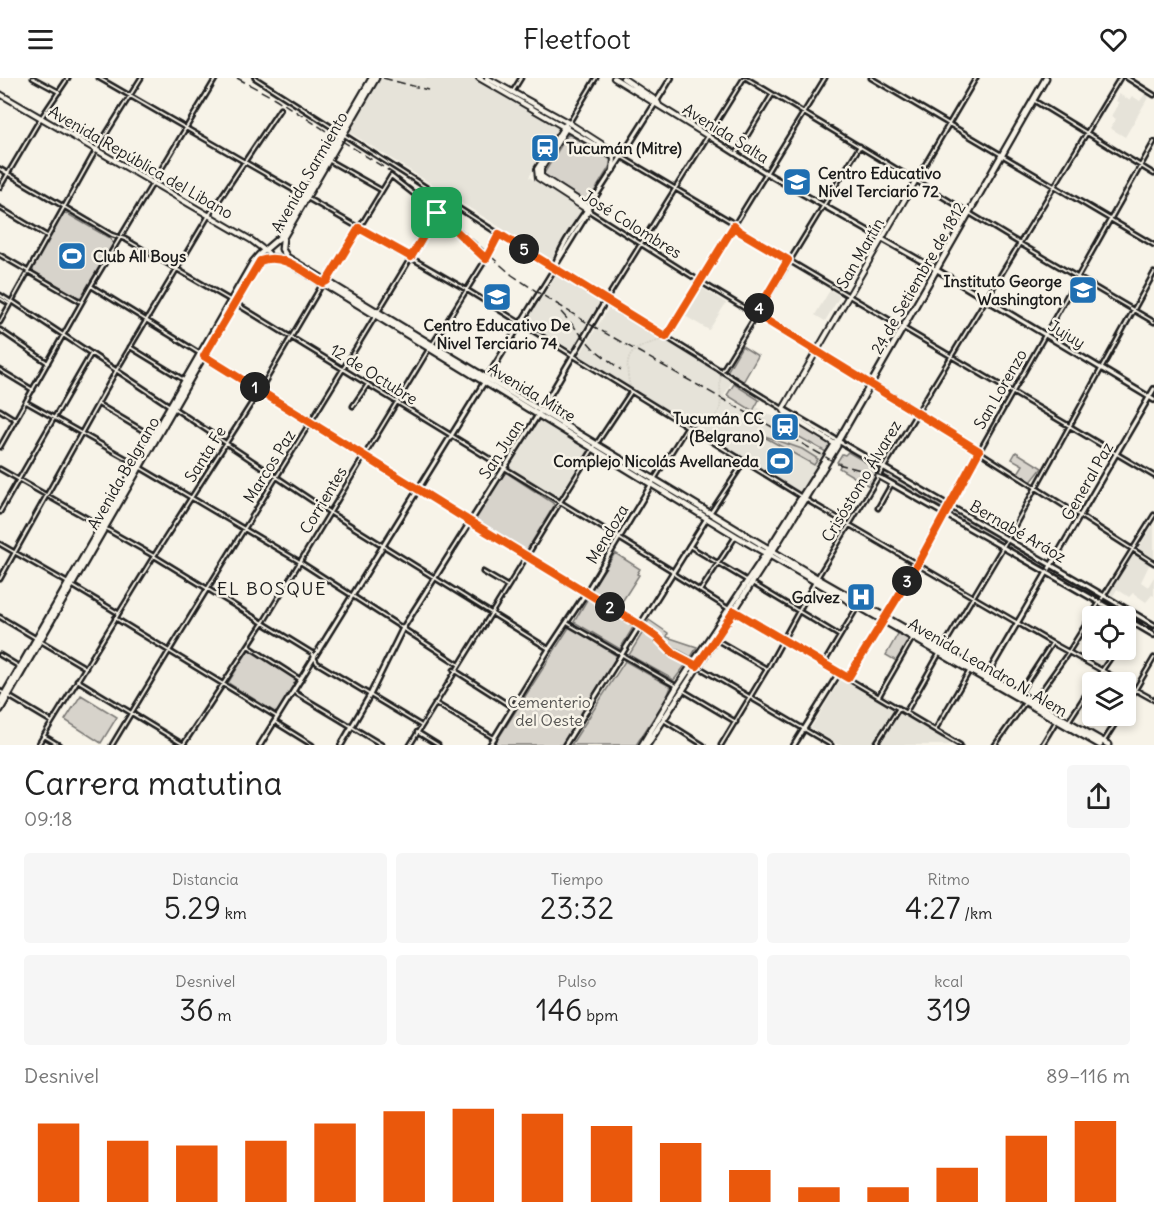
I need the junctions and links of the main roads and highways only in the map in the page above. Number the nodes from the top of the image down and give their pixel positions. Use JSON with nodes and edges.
{"nodes":[{"id":1,"x":374,"y":78,"type":"edge"},
{"id":2,"x":479,"y":78,"type":"edge"},
{"id":3,"x":487,"y":78,"type":"edge"},
{"id":4,"x":614,"y":78,"type":"edge"},
{"id":5,"x":623,"y":78,"type":"edge"},
{"id":6,"x":1046,"y":78,"type":"edge"},
{"id":7,"x":0,"y":94,"type":"edge"},
{"id":8,"x":511,"y":94,"type":"junction"},
{"id":9,"x":657,"y":104,"type":"junction"},
{"id":10,"x":566,"y":126,"type":"junction"},
{"id":11,"x":343,"y":133,"type":"junction"},
{"id":12,"x":708,"y":136,"type":"road end"},
{"id":13,"x":622,"y":157,"type":"road end"},
{"id":14,"x":613,"y":170,"type":"road end"},
{"id":15,"x":916,"y":180,"type":"road end"},
{"id":16,"x":305,"y":197,"type":"junction"},
{"id":17,"x":588,"y":209,"type":"road end"},
{"id":18,"x":273,"y":243,"type":"junction"},
{"id":19,"x":259,"y":244,"type":"junction"},
{"id":20,"x":281,"y":248,"type":"junction"},
{"id":21,"x":267,"y":250,"type":"junction"},
{"id":22,"x":259,"y":255,"type":"junction"},
{"id":23,"x":275,"y":258,"type":"junction"},
{"id":24,"x":325,"y":282,"type":"junction"},
{"id":25,"x":233,"y":301,"type":"junction"},
{"id":26,"x":203,"y":355,"type":"junction"},
{"id":27,"x":172,"y":407,"type":"junction"},
{"id":28,"x":837,"y":442,"type":"junction"},
{"id":29,"x":139,"y":466,"type":"junction"},
{"id":30,"x":708,"y":516,"type":"junction"},
{"id":31,"x":776,"y":543,"type":"junction"},
{"id":32,"x":758,"y":546,"type":"junction"},
{"id":33,"x":770,"y":552,"type":"junction"},
{"id":34,"x":778,"y":557,"type":"junction"},
{"id":35,"x":762,"y":564,"type":"junction"},
{"id":36,"x":816,"y":579,"type":"junction"},
{"id":37,"x":732,"y":610,"type":"junction"},
{"id":38,"x":885,"y":619,"type":"junction"},
{"id":39,"x":38,"y":639,"type":"junction"},
{"id":40,"x":941,"y":651,"type":"junction"},
{"id":41,"x":695,"y":665,"type":"junction"},
{"id":42,"x":986,"y":677,"type":"junction"},
{"id":43,"x":4,"y":694,"type":"edge"},
{"id":44,"x":0,"y":702,"type":"edge"},
{"id":45,"x":1029,"y":702,"type":"junction"},
{"id":46,"x":0,"y":710,"type":"edge"},
{"id":47,"x":1087,"y":738,"type":"junction"},
{"id":48,"x":1100,"y":743,"type":"edge"},
{"id":49,"x":642,"y":745,"type":"edge"},
{"id":50,"x":647,"y":745,"type":"edge"},
{"id":51,"x":1109,"y":745,"type":"edge"}],
"edges":[{"from":1,"to":11,"type":"main road","name":"Avenida Sarmiento"},
{"from":2,"to":8,"type":"main road"},
{"from":3,"to":8,"type":"main road"},
{"from":4,"to":9,"type":"main road","name":"Avenida Salta"},
{"from":5,"to":9,"type":"main road","name":"Avenida Salta"},
{"from":6,"to":28,"type":"main road","name":"24 de Setiembre de 1812"},
{"from":7,"to":19,"type":"main road","name":"Avenida República del Libano"},
{"from":8,"to":10,"type":"main road"},
{"from":9,"to":12,"type":"main road","name":"Avenida Salta"},
{"from":10,"to":13,"type":"main road"},
{"from":10,"to":14,"type":"main road"},
{"from":10,"to":17,"type":"main road","name":"José Colombres"},
{"from":11,"to":16,"type":"main road","name":"Avenida Sarmiento"},
{"from":11,"to":16,"type":"main road","name":"Avenida Sarmiento"},
{"from":15,"to":28,"type":"main road","name":"San Martín"},
{"from":16,"to":18,"type":"main road","name":"Avenida Sarmiento"},
{"from":16,"to":20,"type":"main road","name":"Avenida Sarmiento"},
{"from":18,"to":20,"type":"main road","name":"Avenida Mitre"},
{"from":18,"to":21,"type":"main road","name":"Avenida Sarmiento"},
{"from":19,"to":21,"type":"main road","name":"Avenida República del Libano"},
{"from":19,"to":22,"type":"main road"},
{"from":20,"to":23,"type":"main road","name":"Avenida Sarmiento"},
{"from":20,"to":24,"type":"main road","name":"Avenida Mitre"},
{"from":21,"to":22,"type":"main road","name":"Avenida Belgrano"},
{"from":21,"to":23,"type":"main road","name":"Avenida Mitre"},
{"from":22,"to":25,"type":"main road","name":"Avenida Belgrano"},
{"from":23,"to":24,"type":"main road","name":"Avenida Mitre"},
{"from":23,"to":25,"type":"main road","name":"Avenida Belgrano"},
{"from":24,"to":30,"type":"main road","name":"Avenida Mitre"},
{"from":25,"to":26,"type":"main road","name":"Avenida Belgrano"},
{"from":26,"to":27,"type":"main road","name":"Avenida Belgrano"},
{"from":26,"to":27,"type":"main road","name":"Avenida Belgrano"},
{"from":27,"to":29,"type":"main road","name":"Avenida Belgrano"},
{"from":27,"to":29,"type":"main road","name":"Avenida Belgrano"},
{"from":28,"to":31,"type":"main road","name":"24 de Setiembre de 1812"},
{"from":29,"to":39,"type":"main road","name":"Avenida Belgrano"},
{"from":30,"to":32,"type":"main road","name":"Avenida Mitre"},
{"from":30,"to":32,"type":"main road","name":"Avenida Mitre"},
{"from":31,"to":32,"type":"main road"},
{"from":31,"to":33,"type":"main road","name":"24 de Setiembre de 1812"},
{"from":31,"to":34,"type":"main road"},
{"from":32,"to":33,"type":"main road","name":"Avenida Mitre"},
{"from":32,"to":35,"type":"main road"},
{"from":33,"to":34,"type":"main road","name":"Avenida Leandro N. Alem"},
{"from":33,"to":35,"type":"main road","name":"24 de Setiembre de 1812"},
{"from":34,"to":35,"type":"main road"},
{"from":34,"to":36,"type":"main road","name":"Avenida Leandro N. Alem"},
{"from":35,"to":37,"type":"main road","name":"24 de Setiembre de 1812"},
{"from":36,"to":38,"type":"main road","name":"Avenida Leandro N. Alem"},
{"from":36,"to":38,"type":"main road","name":"Avenida Leandro N. Alem"},
{"from":37,"to":41,"type":"main road"},
{"from":37,"to":41,"type":"main road"},
{"from":38,"to":40,"type":"main road","name":"Avenida Leandro N. Alem"},
{"from":38,"to":40,"type":"main road","name":"Avenida Leandro N. Alem"},
{"from":39,"to":43,"type":"main road","name":"Avenida Belgrano"},
{"from":39,"to":43,"type":"main road","name":"Avenida Belgrano"},
{"from":40,"to":42,"type":"main road","name":"Avenida Leandro N. Alem"},
{"from":41,"to":49,"type":"main road"},
{"from":41,"to":50,"type":"main road"},
{"from":42,"to":45,"type":"main road","name":"Avenida Leandro N. Alem"},
{"from":42,"to":45,"type":"main road","name":"Avenida Leandro N. Alem"},
{"from":43,"to":44,"type":"main road","name":"Avenida Belgrano"},
{"from":43,"to":46,"type":"main road","name":"Avenida Belgrano"},
{"from":45,"to":47,"type":"main road","name":"Avenida Leandro N. Alem"},
{"from":45,"to":47,"type":"main road","name":"Avenida Leandro N. Alem"},
{"from":47,"to":48,"type":"main road","name":"Avenida Leandro N. Alem"},
{"from":48,"to":51,"type":"main road","name":"Avenida Leandro N. Alem"}]}
